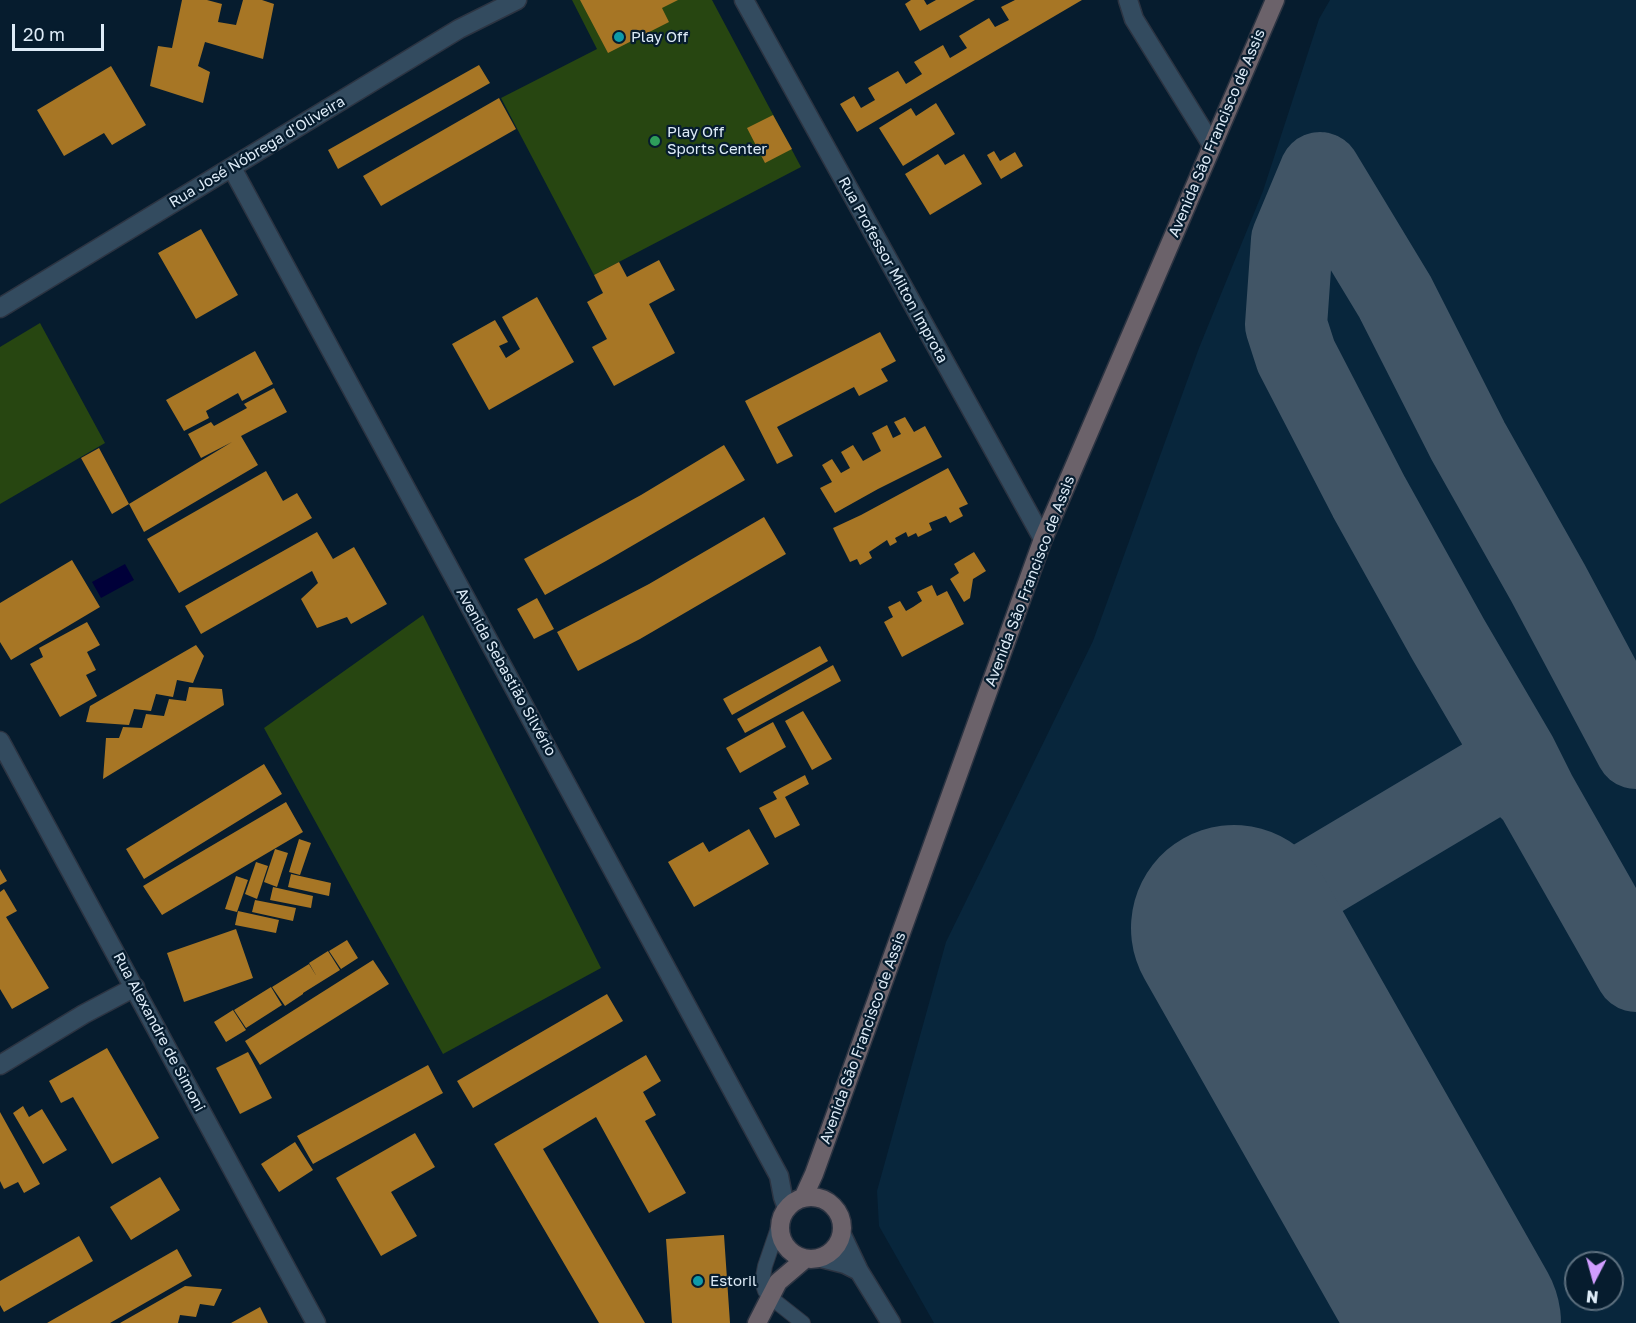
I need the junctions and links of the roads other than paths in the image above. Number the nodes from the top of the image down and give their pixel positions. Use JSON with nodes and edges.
{"nodes":[{"id":1,"x":517,"y":0,"type":"edge"},
{"id":2,"x":744,"y":0,"type":"edge"},
{"id":3,"x":1128,"y":0,"type":"edge"},
{"id":4,"x":1275,"y":0,"type":"edge"},
{"id":5,"x":1212,"y":145,"type":"junction"},
{"id":6,"x":232,"y":168,"type":"junction"},
{"id":7,"x":0,"y":308,"type":"edge"},
{"id":8,"x":1043,"y":539,"type":"junction"},
{"id":9,"x":0,"y":741,"type":"edge"},
{"id":10,"x":135,"y":987,"type":"junction"},
{"id":11,"x":0,"y":1065,"type":"edge"},
{"id":12,"x":798,"y":1205,"type":"junction"},
{"id":13,"x":842,"y":1235,"type":"junction"},
{"id":14,"x":813,"y":1258,"type":"junction"},
{"id":15,"x":859,"y":1271,"type":"junction"},
{"id":16,"x":770,"y":1297,"type":"junction"},
{"id":17,"x":316,"y":1323,"type":"edge"},
{"id":18,"x":757,"y":1323,"type":"edge"},
{"id":19,"x":803,"y":1323,"type":"edge"},
{"id":20,"x":891,"y":1323,"type":"edge"}],
"edges":[{"from":1,"to":6,"type":"street","name":"Rua José Nóbrega d'Oliveira"},
{"from":2,"to":8,"type":"street","name":"Rua Professor Milton Improta"},
{"from":3,"to":5,"type":"street"},
{"from":4,"to":5,"type":"street","name":"Avenida São Francisco de Assis"},
{"from":5,"to":8,"type":"street","name":"Avenida São Francisco de Assis"},
{"from":6,"to":7,"type":"street","name":"Rua José Nóbrega d'Oliveira"},
{"from":6,"to":12,"type":"street","name":"Avenida Sebastião Silvério"},
{"from":8,"to":12,"type":"street","name":"Avenida São Francisco de Assis"},
{"from":9,"to":10,"type":"street","name":"Rua Alexandre de Simoni"},
{"from":10,"to":11,"type":"street"},
{"from":10,"to":17,"type":"street","name":"Rua Alexandre de Simoni"},
{"from":12,"to":13,"type":"street"},
{"from":12,"to":14,"type":"street"},
{"from":12,"to":16,"type":"lane"},
{"from":13,"to":14,"type":"street"},
{"from":13,"to":15,"type":"street"},
{"from":14,"to":15,"type":"street"},
{"from":14,"to":16,"type":"street"},
{"from":15,"to":20,"type":"street"},
{"from":16,"to":18,"type":"street"},
{"from":16,"to":19,"type":"lane"}]}
